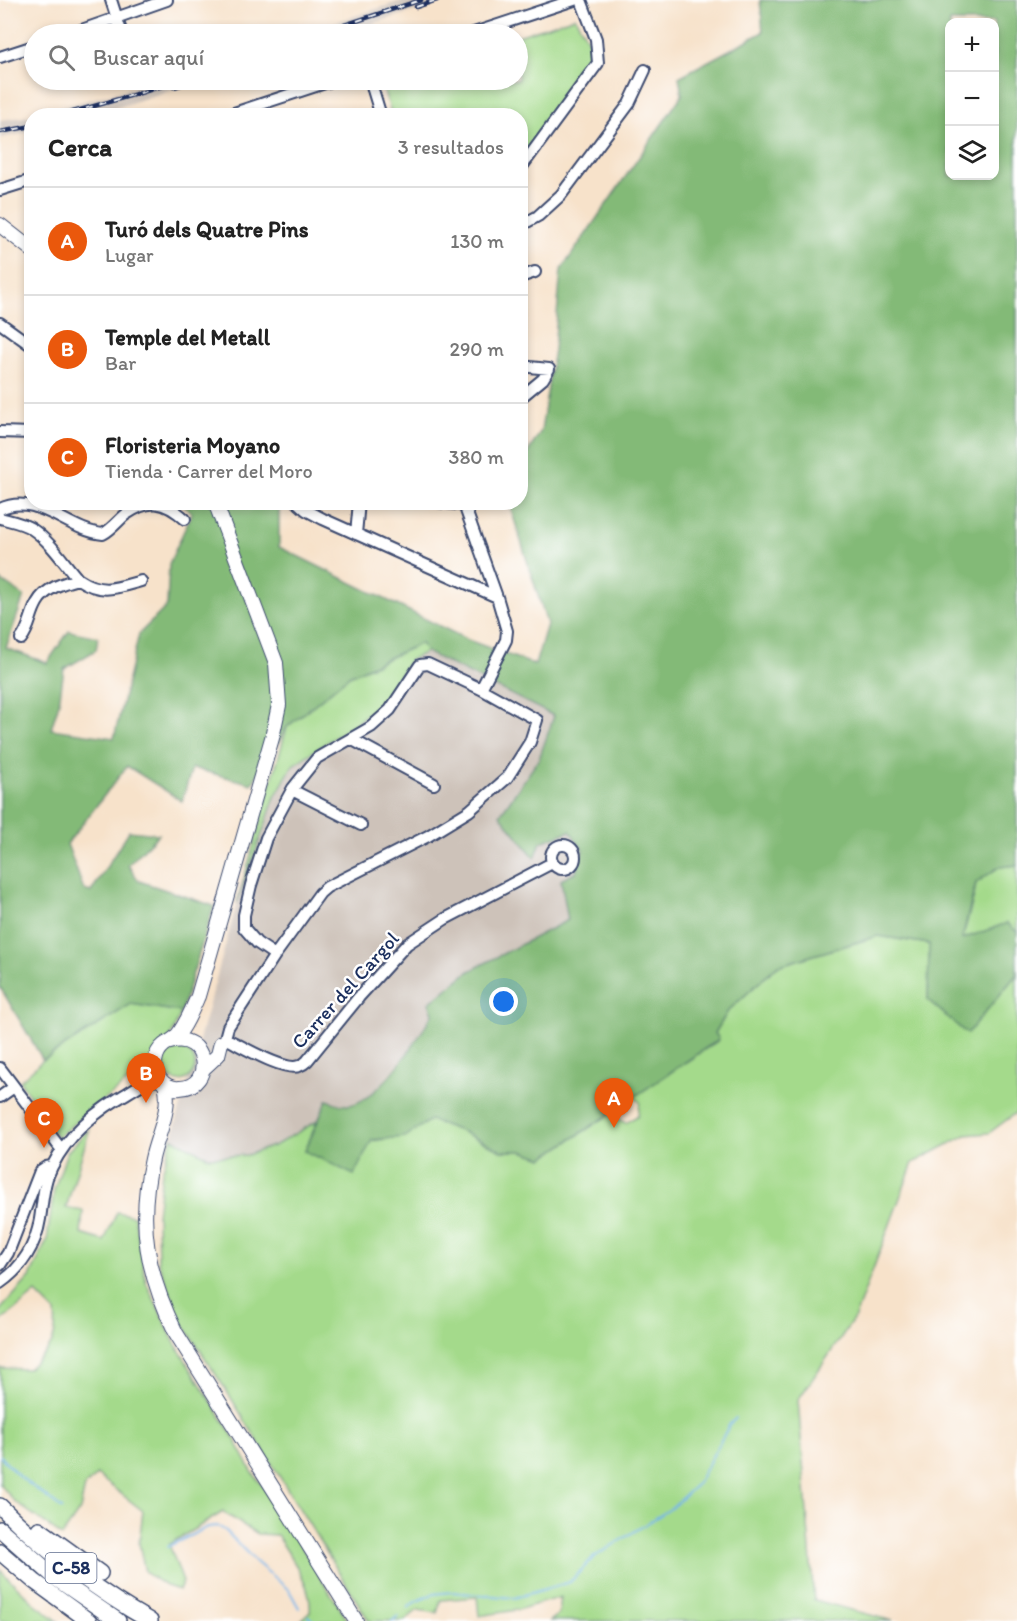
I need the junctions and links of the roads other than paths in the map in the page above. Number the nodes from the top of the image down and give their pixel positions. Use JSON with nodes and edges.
{"nodes":[{"id":1,"x":111,"y":0,"type":"edge"},
{"id":2,"x":167,"y":0,"type":"edge"},
{"id":3,"x":574,"y":0,"type":"edge"},
{"id":4,"x":581,"y":0,"type":"edge"},
{"id":5,"x":117,"y":18,"type":"junction"},
{"id":6,"x":99,"y":24,"type":"edge"},
{"id":7,"x":119,"y":24,"type":"edge"},
{"id":8,"x":501,"y":24,"type":"edge"},
{"id":9,"x":24,"y":49,"type":"edge"},
{"id":10,"x":0,"y":57,"type":"edge"},
{"id":11,"x":645,"y":70,"type":"dead end"},
{"id":12,"x":304,"y":90,"type":"edge"},
{"id":13,"x":373,"y":90,"type":"edge"},
{"id":14,"x":249,"y":108,"type":"edge"},
{"id":15,"x":379,"y":108,"type":"edge"},
{"id":16,"x":528,"y":161,"type":"edge"},
{"id":17,"x":24,"y":182,"type":"edge"},
{"id":18,"x":0,"y":190,"type":"edge"},
{"id":19,"x":528,"y":222,"type":"edge"},
{"id":20,"x":0,"y":225,"type":"edge"},
{"id":21,"x":24,"y":244,"type":"edge"},
{"id":22,"x":535,"y":272,"type":"dead end"},
{"id":23,"x":528,"y":274,"type":"edge"},
{"id":24,"x":0,"y":323,"type":"edge"},
{"id":25,"x":12,"y":332,"type":"junction"},
{"id":26,"x":0,"y":334,"type":"edge"},
{"id":27,"x":24,"y":340,"type":"edge"},
{"id":28,"x":528,"y":367,"type":"edge"},
{"id":29,"x":528,"y":391,"type":"edge"},
{"id":30,"x":0,"y":432,"type":"edge"},
{"id":31,"x":24,"y":433,"type":"edge"},
{"id":32,"x":24,"y":504,"type":"edge"},
{"id":33,"x":0,"y":509,"type":"edge"},
{"id":34,"x":41,"y":510,"type":"edge"},
{"id":35,"x":134,"y":510,"type":"edge"},
{"id":36,"x":173,"y":510,"type":"edge"},
{"id":37,"x":218,"y":510,"type":"edge"},
{"id":38,"x":306,"y":510,"type":"edge"},
{"id":39,"x":358,"y":510,"type":"edge"},
{"id":40,"x":465,"y":510,"type":"edge"},
{"id":41,"x":0,"y":518,"type":"edge"},
{"id":42,"x":185,"y":519,"type":"dead end"},
{"id":43,"x":356,"y":534,"type":"junction"},
{"id":44,"x":78,"y":579,"type":"junction"},
{"id":45,"x":141,"y":581,"type":"dead end"},
{"id":46,"x":497,"y":597,"type":"junction"},
{"id":47,"x":21,"y":639,"type":"dead end"},
{"id":48,"x":481,"y":689,"type":"junction"},
{"id":49,"x":351,"y":739,"type":"junction"},
{"id":50,"x":434,"y":784,"type":"dead end"},
{"id":51,"x":292,"y":790,"type":"junction"},
{"id":52,"x":361,"y":825,"type":"dead end"},
{"id":53,"x":552,"y":862,"type":"dead end"},
{"id":54,"x":275,"y":955,"type":"junction"},
{"id":55,"x":187,"y":1020,"type":"junction"},
{"id":56,"x":223,"y":1040,"type":"junction"},
{"id":57,"x":170,"y":1042,"type":"junction"},
{"id":58,"x":194,"y":1046,"type":"junction"},
{"id":59,"x":155,"y":1066,"type":"junction"},
{"id":60,"x":0,"y":1068,"type":"edge"},
{"id":61,"x":203,"y":1069,"type":"junction"},
{"id":62,"x":162,"y":1082,"type":"junction"},
{"id":63,"x":14,"y":1087,"type":"junction"},
{"id":64,"x":186,"y":1088,"type":"junction"},
{"id":65,"x":0,"y":1097,"type":"edge"},
{"id":66,"x":115,"y":1101,"type":"junction"},
{"id":67,"x":165,"y":1116,"type":"junction"},
{"id":68,"x":61,"y":1149,"type":"junction"},
{"id":69,"x":52,"y":1166,"type":"junction"},
{"id":70,"x":0,"y":1265,"type":"edge"},
{"id":71,"x":0,"y":1283,"type":"edge"},
{"id":72,"x":0,"y":1499,"type":"edge"},
{"id":73,"x":0,"y":1506,"type":"edge"},
{"id":74,"x":0,"y":1529,"type":"edge"},
{"id":75,"x":0,"y":1552,"type":"edge"},
{"id":76,"x":100,"y":1573,"type":"dead end"},
{"id":77,"x":89,"y":1621,"type":"edge"},
{"id":78,"x":118,"y":1621,"type":"edge"},
{"id":79,"x":150,"y":1621,"type":"edge"},
{"id":80,"x":356,"y":1621,"type":"edge"}],
"edges":[{"from":1,"to":5,"type":"street"},
{"from":2,"to":5,"type":"street"},
{"from":3,"to":8,"type":"street"},
{"from":4,"to":16,"type":"street"},
{"from":5,"to":6,"type":"street"},
{"from":5,"to":7,"type":"street"},
{"from":9,"to":10,"type":"street"},
{"from":11,"to":19,"type":"street"},
{"from":12,"to":14,"type":"street"},
{"from":13,"to":15,"type":"street"},
{"from":17,"to":18,"type":"street"},
{"from":20,"to":21,"type":"main road"},
{"from":22,"to":23,"type":"street"},
{"from":24,"to":25,"type":"street"},
{"from":25,"to":26,"type":"street"},
{"from":25,"to":27,"type":"street"},
{"from":28,"to":29,"type":"street"},
{"from":30,"to":31,"type":"street"},
{"from":32,"to":33,"type":"street"},
{"from":34,"to":35,"type":"street"},
{"from":36,"to":42,"type":"street"},
{"from":37,"to":55,"type":"main road"},
{"from":38,"to":43,"type":"street"},
{"from":39,"to":43,"type":"street"},
{"from":40,"to":46,"type":"street"},
{"from":41,"to":44,"type":"street"},
{"from":43,"to":46,"type":"street"},
{"from":44,"to":45,"type":"street"},
{"from":44,"to":47,"type":"street"},
{"from":46,"to":48,"type":"street"},
{"from":48,"to":49,"type":"street"},
{"from":48,"to":54,"type":"street"},
{"from":49,"to":50,"type":"street"},
{"from":49,"to":51,"type":"street"},
{"from":51,"to":52,"type":"street"},
{"from":51,"to":54,"type":"street"},
{"from":53,"to":56,"type":"street","name":"Carrer del Cargol"},
{"from":54,"to":56,"type":"street"},
{"from":55,"to":57,"type":"main road"},
{"from":55,"to":58,"type":"main road"},
{"from":56,"to":58,"type":"main road"},
{"from":56,"to":61,"type":"main road"},
{"from":57,"to":58,"type":"main road"},
{"from":57,"to":59,"type":"main road"},
{"from":58,"to":61,"type":"main road"},
{"from":59,"to":62,"type":"main road"},
{"from":59,"to":66,"type":"street"},
{"from":60,"to":63,"type":"street"},
{"from":61,"to":64,"type":"main road"},
{"from":62,"to":64,"type":"main road"},
{"from":62,"to":66,"type":"street"},
{"from":62,"to":67,"type":"main road"},
{"from":63,"to":65,"type":"street"},
{"from":63,"to":68,"type":"street"},
{"from":64,"to":67,"type":"main road"},
{"from":66,"to":68,"type":"street"},
{"from":67,"to":80,"type":"main road"},
{"from":68,"to":69,"type":"street"},
{"from":69,"to":70,"type":"street"},
{"from":69,"to":71,"type":"street"},
{"from":72,"to":76,"type":"highway"},
{"from":73,"to":79,"type":"highway","number":"C-58"},
{"from":74,"to":78,"type":"highway"},
{"from":75,"to":77,"type":"highway","number":"C-58"}]}
